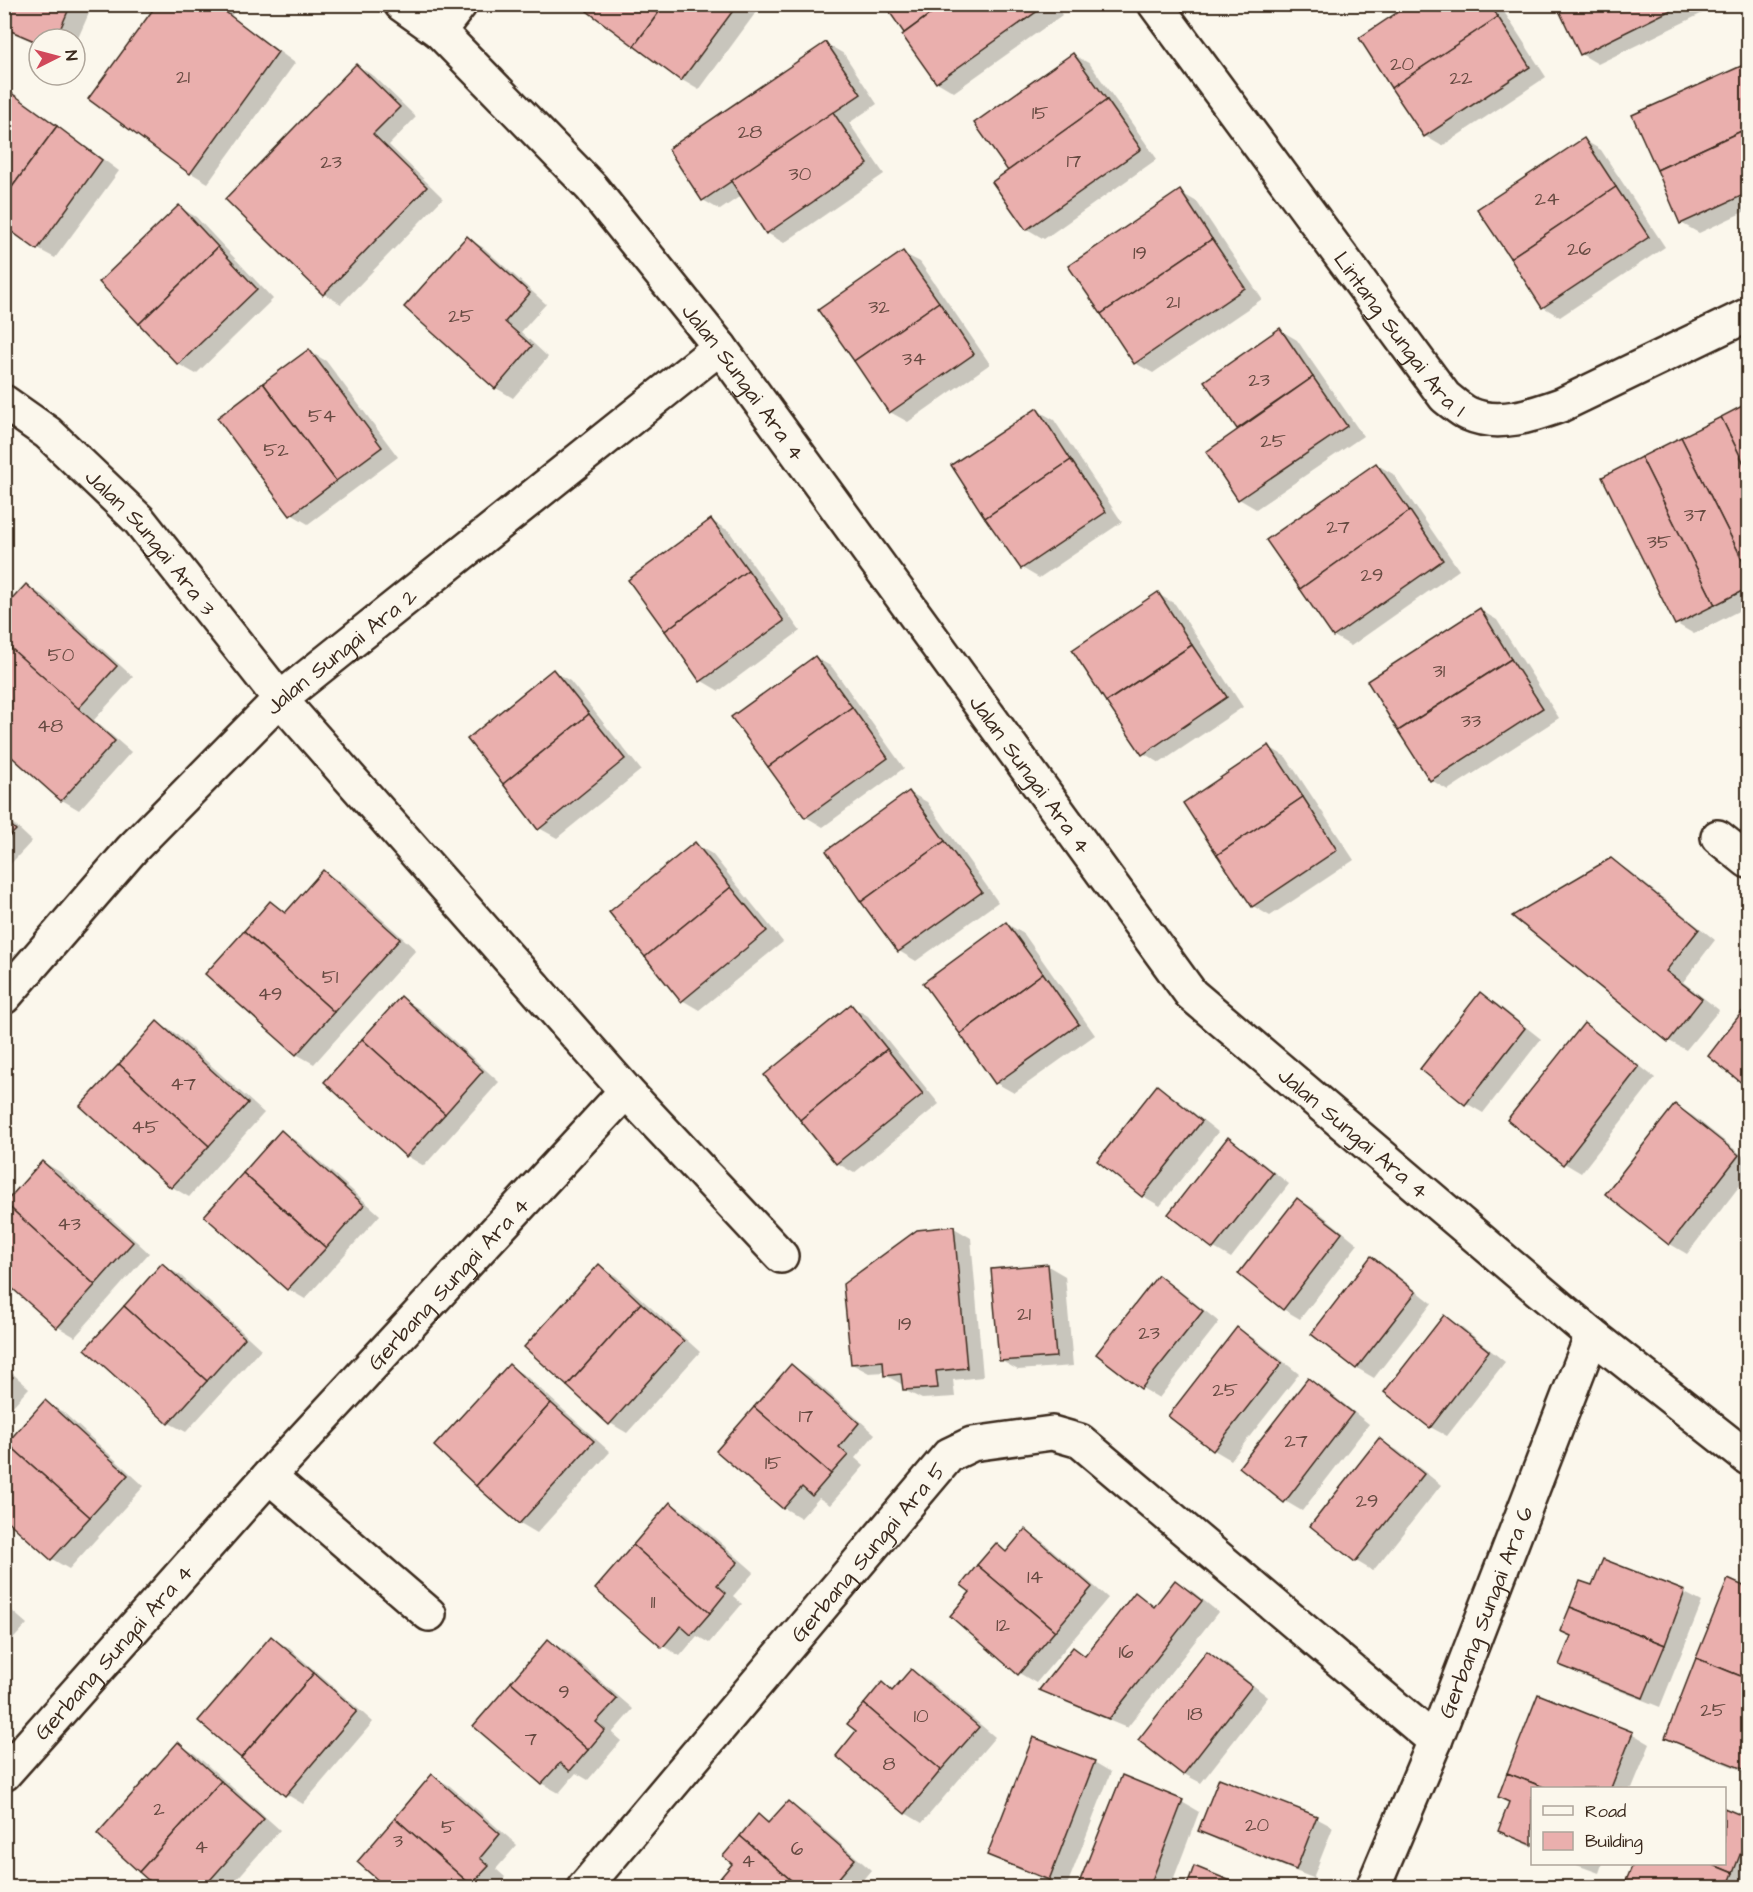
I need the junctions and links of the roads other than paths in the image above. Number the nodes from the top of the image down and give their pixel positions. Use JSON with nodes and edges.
{"nodes":[{"id":1,"x":401,"y":4,"type":"edge"},
{"id":2,"x":460,"y":4,"type":"edge"},
{"id":3,"x":1155,"y":4,"type":"edge"},
{"id":4,"x":439,"y":31,"type":"junction"},
{"id":5,"x":1749,"y":315,"type":"edge"},
{"id":6,"x":720,"y":347,"type":"junction"},
{"id":7,"x":4,"y":402,"type":"edge"},
{"id":8,"x":280,"y":699,"type":"junction"},
{"id":9,"x":1718,"y":837,"type":"dead end"},
{"id":10,"x":1749,"y":861,"type":"edge"},
{"id":11,"x":4,"y":997,"type":"edge"},
{"id":12,"x":626,"y":1091,"type":"junction"},
{"id":13,"x":781,"y":1256,"type":"dead end"},
{"id":14,"x":1592,"y":1335,"type":"junction"},
{"id":15,"x":1749,"y":1458,"type":"edge"},
{"id":16,"x":269,"y":1476,"type":"junction"},
{"id":17,"x":429,"y":1614,"type":"dead end"},
{"id":18,"x":1435,"y":1741,"type":"junction"},
{"id":19,"x":4,"y":1774,"type":"edge"},
{"id":20,"x":584,"y":1887,"type":"edge"},
{"id":21,"x":1374,"y":1887,"type":"edge"}],
"edges":[{"from":1,"to":4,"type":"street","name":"Jalan Sungai Ara 4"},
{"from":2,"to":4,"type":"street"},
{"from":3,"to":5,"type":"street","name":"Lintang Sungai Ara 1"},
{"from":4,"to":6,"type":"street","name":"Jalan Sungai Ara 4"},
{"from":6,"to":8,"type":"street","name":"Jalan Sungai Ara 2"},
{"from":6,"to":14,"type":"street","name":"Jalan Sungai Ara 4"},
{"from":7,"to":8,"type":"street","name":"Jalan Sungai Ara 3"},
{"from":8,"to":11,"type":"street","name":"Jalan Sungai Ara 2"},
{"from":8,"to":12,"type":"street"},
{"from":9,"to":10,"type":"street"},
{"from":12,"to":13,"type":"street"},
{"from":12,"to":16,"type":"street","name":"Gerbang Sungai Ara 4"},
{"from":14,"to":15,"type":"street","name":"Jalan Sungai Ara 4"},
{"from":14,"to":18,"type":"street","name":"Gerbang Sungai Ara 6"},
{"from":16,"to":17,"type":"street"},
{"from":16,"to":19,"type":"street","name":"Gerbang Sungai Ara 4"},
{"from":18,"to":20,"type":"street","name":"Gerbang Sungai Ara 5"},
{"from":18,"to":21,"type":"street","name":"Gerbang Sungai Ara 6"}]}
